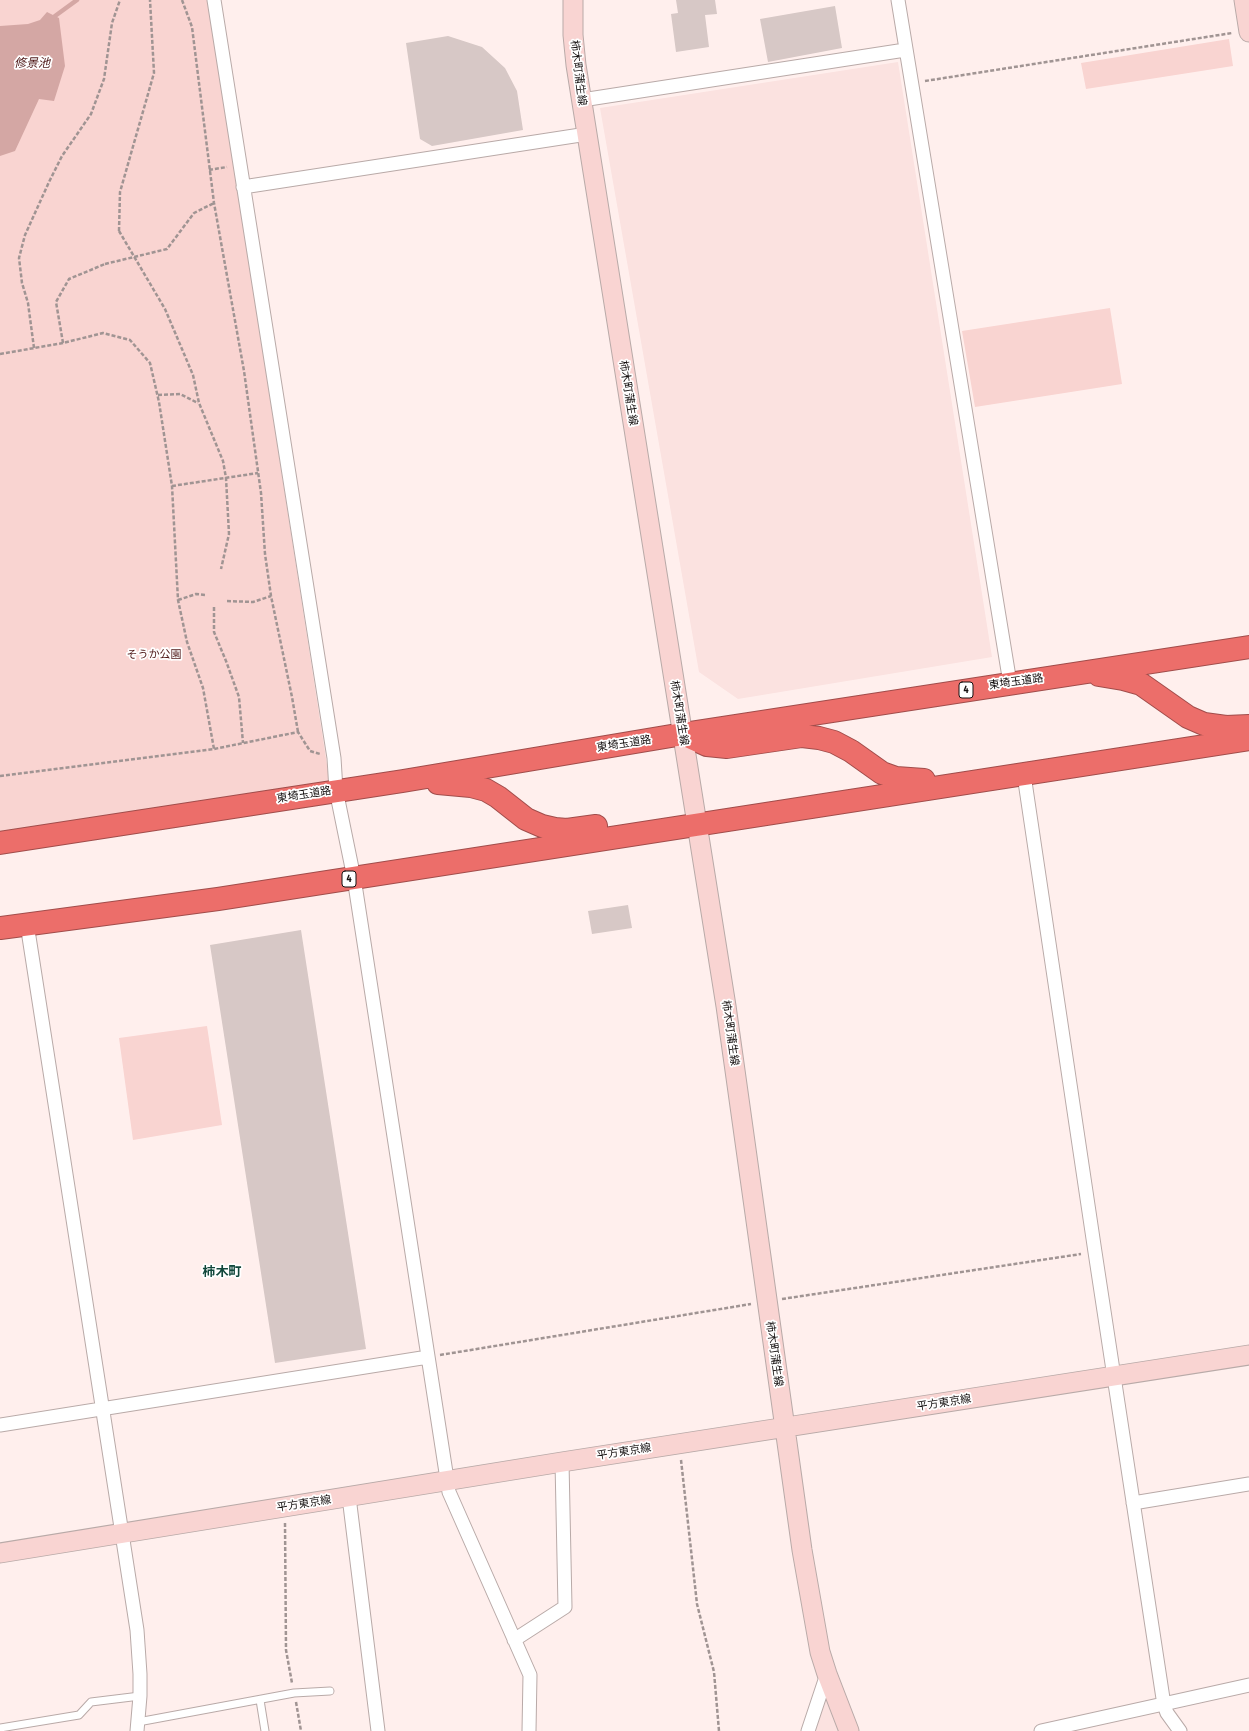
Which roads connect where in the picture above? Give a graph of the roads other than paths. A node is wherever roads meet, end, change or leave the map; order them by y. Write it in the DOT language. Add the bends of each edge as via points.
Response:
graph roads {
  1 [pos="214,0"];
  2 [pos="573,0"];
  3 [pos="898,0"];
  4 [pos="1244,0"];
  5 [pos="1249,32"];
  6 [pos="905,50"];
  7 [pos="582,100"];
  8 [pos="587,134"];
  9 [pos="243,187"];
  10 [pos="1249,647"];
  11 [pos="1072,674"];
  12 [pos="1010,683"];
  13 [pos="1249,726"];
  14 [pos="683,734"];
  15 [pos="1249,739"];
  16 [pos="1024,775"];
  17 [pos="403,781"];
  18 [pos="972,782"];
  19 [pos="336,790"];
  20 [pos="698,826"];
  21 [pos="0,843"];
  22 [pos="354,878"];
  23 [pos="27,924"];
  24 [pos="0,928"];
  25 [pos="1249,1355"];
  26 [pos="428,1357"];
  27 [pos="1114,1377"];
  28 [pos="102,1408"];
  29 [pos="0,1425"];
  30 [pos="784,1427"];
  31 [pos="562,1462"];
  32 [pos="447,1481"];
  33 [pos="1249,1484"];
  34 [pos="349,1497"];
  35 [pos="1133,1503"];
  36 [pos="120,1533"];
  37 [pos="0,1553"];
  38 [pos="514,1640"];
  39 [pos="827,1674"];
  40 [pos="1249,1685"];
  41 [pos="330,1690"];
  42 [pos="140,1696"];
  43 [pos="260,1700"];
  44 [pos="1164,1704"];
  45 [pos="1098,1725"];
  46 [pos="137,1727"];
  47 [pos="0,1728"];
  48 [pos="265,1731"];
  49 [pos="378,1731"];
  50 [pos="529,1731"];
  51 [pos="808,1731"];
  52 [pos="849,1731"];
  53 [pos="1041,1731"];
  54 [pos="1180,1731"];
  1 -- 9 [label="street"];
  2 -- 7 [label="main road, 柿木町蒲生線" via="573,35"];
  3 -- 6 [label="street"];
  4 -- 5 [label="main road"];
  6 -- 7 [label="street"];
  6 -- 12 [label="street"];
  7 -- 8 [label="main road, 柿木町蒲生線"];
  8 -- 9 [label="street"];
  8 -- 14 [label="main road, 柿木町蒲生線"];
  9 -- 19 [label="street" via="334,758"];
  10 -- 11 [label="highway, 東埼玉道路 / 4"];
  11 -- 12 [label="highway, 東埼玉道路 / 4"];
  11 -- 13 [label="highway, 4" via="1101,675 1141,684 1188,717 1204,724 1226,727"];
  12 -- 14 [label="highway, 東埼玉道路 / 4"];
  14 -- 17 [label="highway, 東埼玉道路 / 4"];
  14 -- 18 [label="highway, 4" via="707,745 727,747 802,736 820,738 846,748 882,773 896,778"];
  14 -- 20 [label="main road, 柿木町蒲生線"];
  15 -- 16 [label="highway, 4"];
  16 -- 18 [label="highway, 4"];
  16 -- 27 [label="street"];
  17 -- 19 [label="highway, 東埼玉道路 / 4"];
  17 -- 20 [label="highway, 4" via="471,786 486,790 526,819 555,829 567,830 652,818 672,818"];
  18 -- 20 [label="highway, 4"];
  19 -- 21 [label="highway, 東埼玉道路 / 4"];
  19 -- 22 [label="street"];
  20 -- 22 [label="highway, 4"];
  20 -- 30 [label="main road, 柿木町蒲生線" via="726,1006"];
  22 -- 23 [label="highway, 4"];
  22 -- 26 [label="street"];
  23 -- 24 [label="highway, 4"];
  23 -- 28 [label="street"];
  25 -- 27 [label="main road, 平方東京線"];
  26 -- 28 [label="street"];
  26 -- 32 [label="street"];
  27 -- 30 [label="main road, 平方東京線"];
  27 -- 35 [label="street"];
  28 -- 29 [label="street"];
  28 -- 36 [label="street"];
  30 -- 31 [label="main road, 平方東京線"];
  30 -- 39 [label="main road, 柿木町蒲生線" via="816,1634"];
  31 -- 32 [label="main road, 平方東京線"];
  31 -- 38 [label="street" via="565,1607"];
  32 -- 34 [label="main road, 平方東京線"];
  32 -- 38 [label="street" via="449,1492"];
  33 -- 35 [label="street"];
  34 -- 36 [label="main road, 平方東京線"];
  34 -- 49 [label="street"];
  35 -- 44 [label="street"];
  36 -- 37 [label="main road, 平方東京線"];
  36 -- 42 [label="street" via="136,1630"];
  38 -- 50 [label="street" via="530,1675"];
  39 -- 51 [label="street"];
  39 -- 52 [label="main road, 柿木町蒲生線"];
  40 -- 44 [label="street"];
  41 -- 43 [label="lane" via="294,1693"];
  42 -- 46 [label="street"];
  42 -- 47 [label="lane" via="91,1702 79,1715"];
  43 -- 46 [label="lane"];
  43 -- 48 [label="lane"];
  44 -- 45 [label="street"];
  44 -- 54 [label="street" via="1167,1713"];
  45 -- 53 [label="street"];
}
